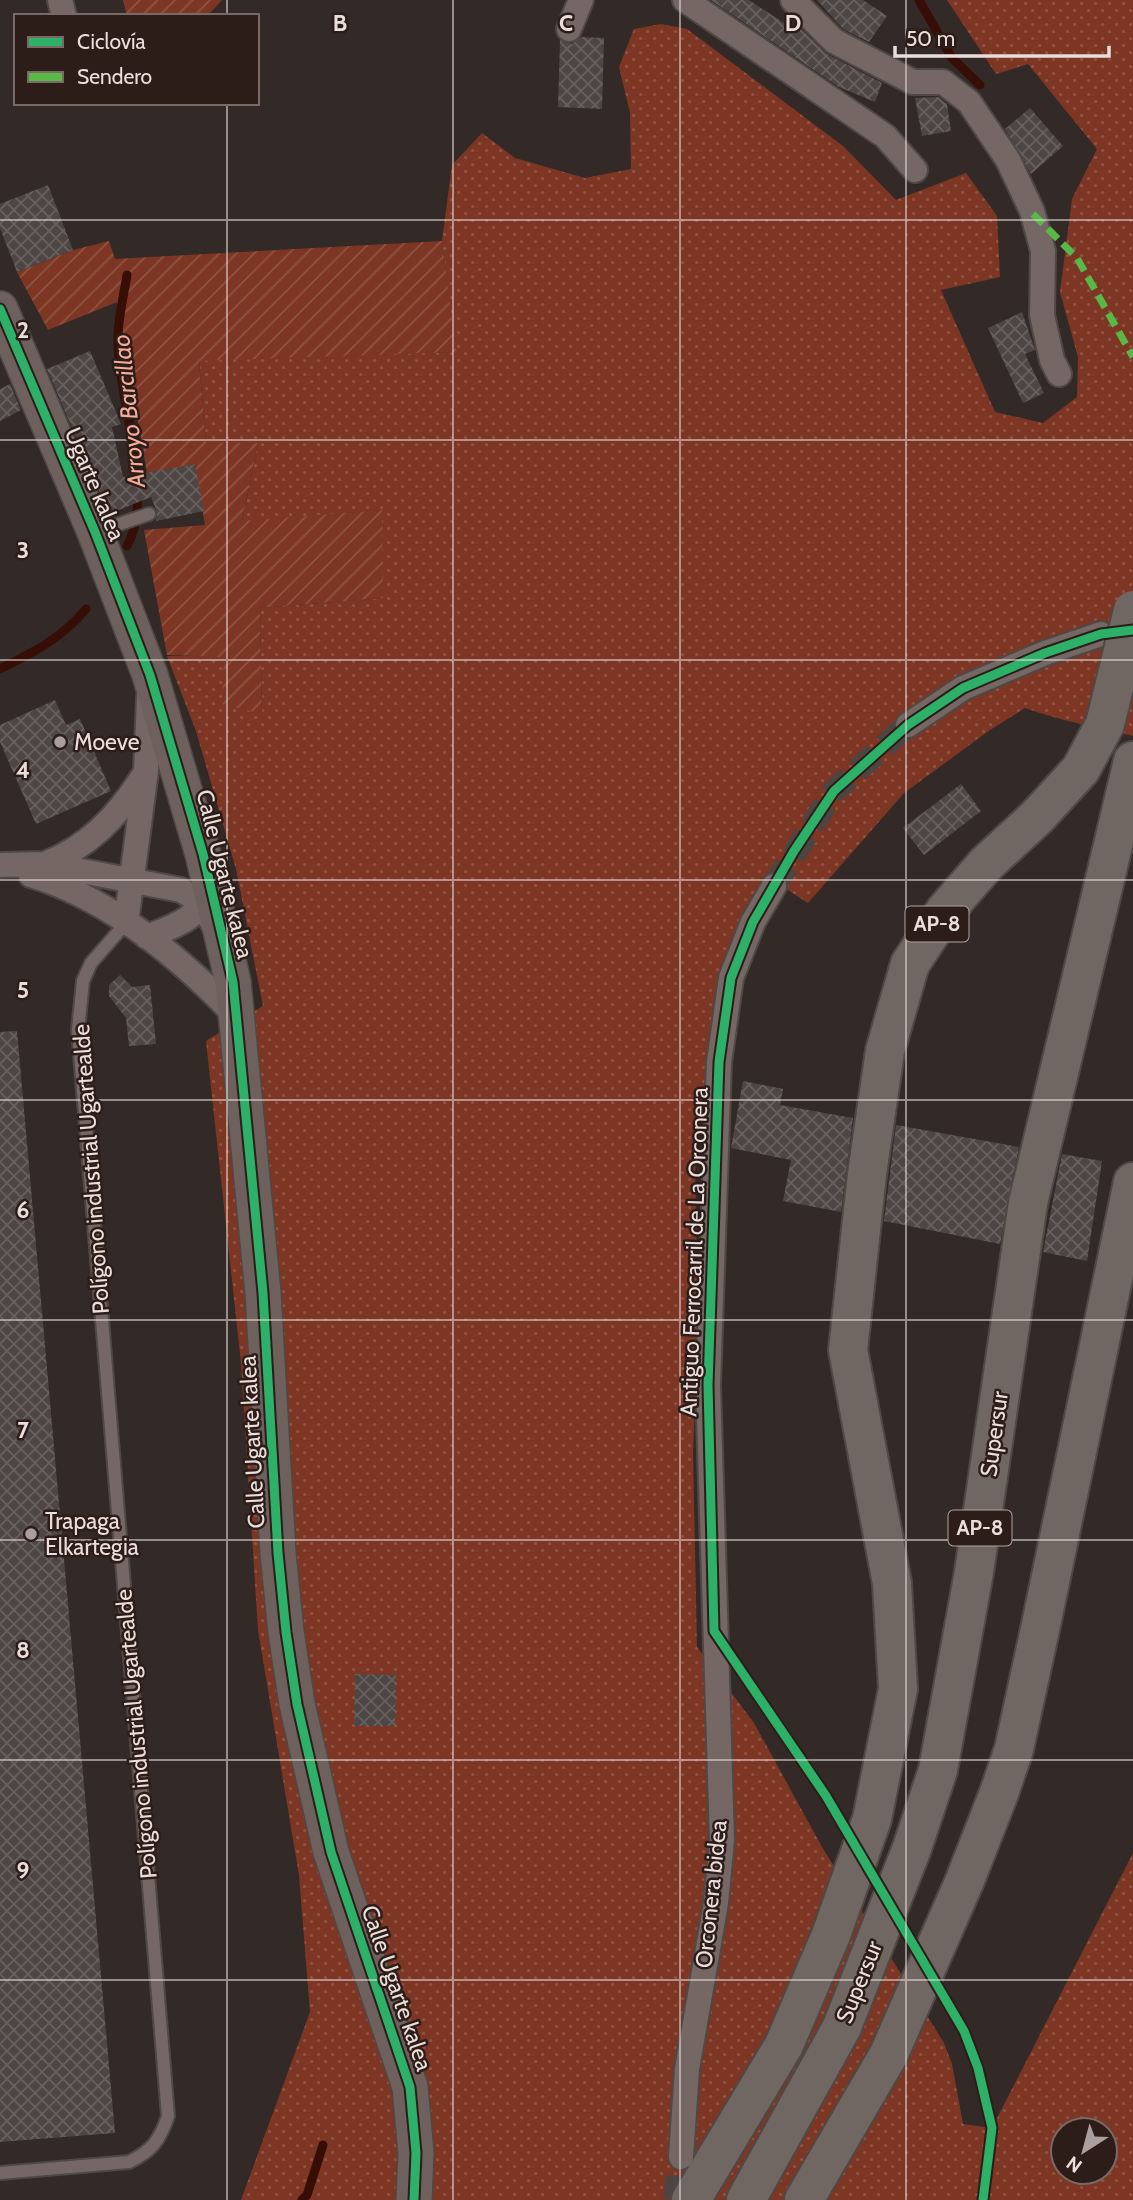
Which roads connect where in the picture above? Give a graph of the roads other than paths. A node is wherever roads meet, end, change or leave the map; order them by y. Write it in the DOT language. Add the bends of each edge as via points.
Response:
graph roads {
  1 [pos="582,0"];
  2 [pos="685,0"];
  3 [pos="793,0"];
  4 [pos="569,29"];
  5 [pos="915,170"];
  6 [pos="0,309"];
  7 [pos="1059,374"];
  8 [pos="149,514"];
  9 [pos="111,527"];
  10 [pos="1133,610"];
  11 [pos="1101,634"];
  12 [pos="150,675"];
  13 [pos="908,724"];
  14 [pos="1133,761"];
  15 [pos="146,771"];
  16 [pos="189,805"];
  17 [pos="45,864"];
  18 [pos="0,866"];
  19 [pos="129,881"];
  20 [pos="774,886"];
  21 [pos="201,902"];
  22 [pos="125,923"];
  23 [pos="148,937"];
  24 [pos="233,982"];
  25 [pos="239,1019"];
  26 [pos="1133,1182"];
  27 [pos="714,1631"];
  28 [pos="681,2157"];
  29 [pos="0,2173"];
  30 [pos="414,2200"];
  31 [pos="691,2200"];
  32 [pos="746,2200"];
  33 [pos="804,2200"];
  1 -- 4 [label="street"];
  2 -- 5 [label="street" via="885,136"];
  3 -- 7 [label="street" via="834,41 913,82 943,82 969,102 1008,160 1032,211 1043,251 1042,315"];
  6 -- 9 [label="street, Ugarte kalea"];
  8 -- 9 [label="lane"];
  9 -- 12 [label="street, Ugarte kalea"];
  10 -- 31 [label="highway, AP-8, bridge" via="1105,724 1081,769 945,911 910,964 885,1051 848,1350 892,1583 898,1689 872,1819 831,1935 784,2045"];
  11 -- 13 [label="street" via="963,688"];
  12 -- 15 [label="street"];
  12 -- 16 [label="street, Calle Ugarte kalea"];
  14 -- 32 [label="highway, Supersur / AP-8" via="1028,1203 974,1572 938,1770 842,2027"];
  15 -- 17 [label="street" via="108,824 69,854"];
  15 -- 19 [label="street"];
  16 -- 21 [label="street" via="190,830 204,878"];
  16 -- 24 [label="street, Calle Ugarte kalea"];
  17 -- 18 [label="street"];
  17 -- 19 [label="street"];
  18 -- 22 [label="street" via="60,884"];
  19 -- 21 [label="street" via="181,890"];
  19 -- 22 [label="street"];
  20 -- 27 [label="street, Antiguo Ferrocarril de La Orconera" via="753,922 731,978 719,1062 708,1385"];
  21 -- 23 [label="street" via="191,917"];
  21 -- 24 [label="street" via="214,925"];
  22 -- 23 [label="street"];
  22 -- 29 [label="lane, Polígono industrial Ugartealde" via="91,963 83,981 78,1030 168,2116 161,2137 147,2153 129,2162"];
  23 -- 25 [label="street" via="177,958"];
  24 -- 25 [label="street, Calle Ugarte kalea"];
  25 -- 30 [label="street, Calle Ugarte kalea" via="286,1632 331,1852 410,2087 416,2152"];
  26 -- 33 [label="highway" via="1014,1749 965,1880 889,2054"];
  27 -- 28 [label="street, Orconera bidea" via="722,1840 716,1903 687,2069"];
}
